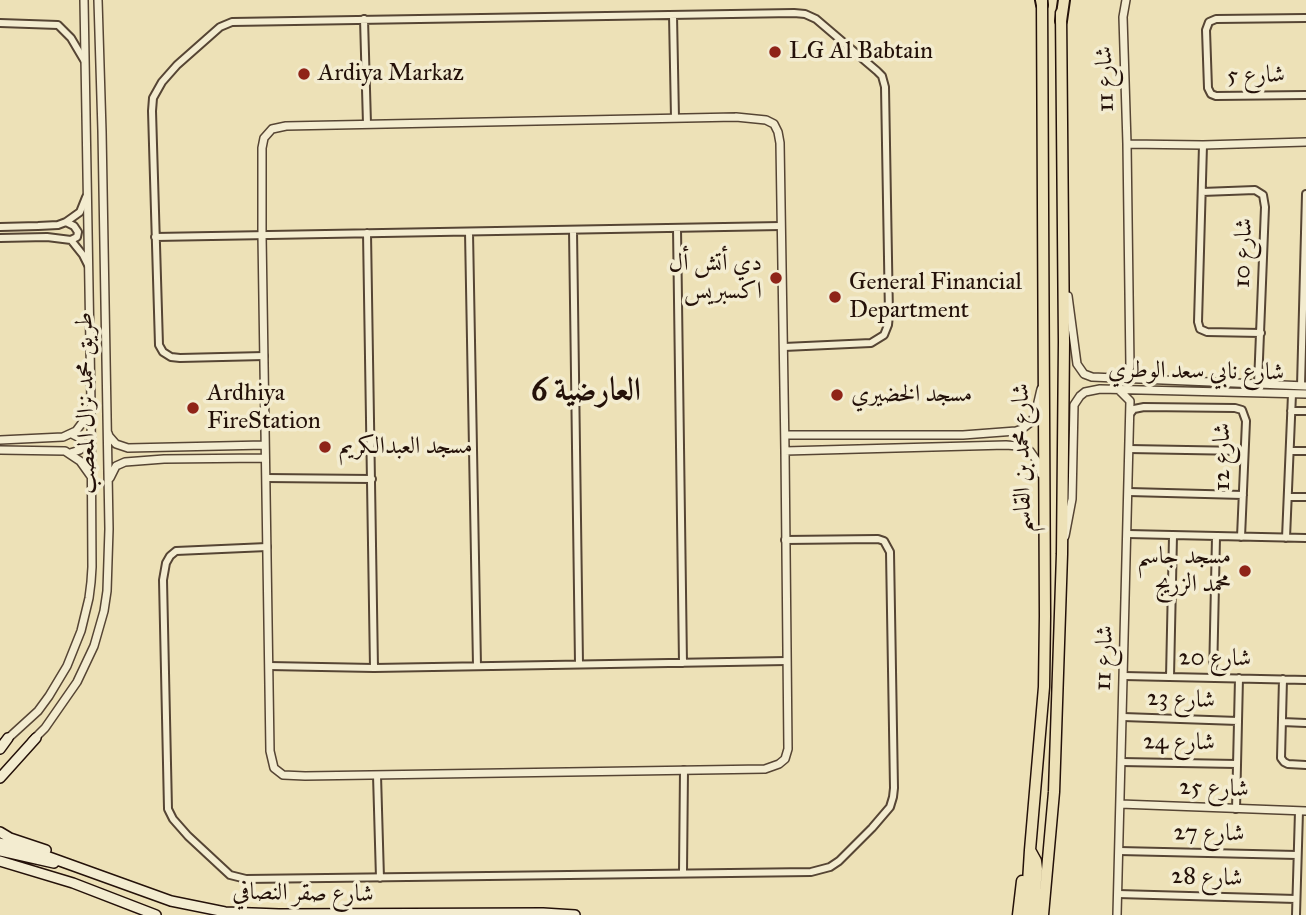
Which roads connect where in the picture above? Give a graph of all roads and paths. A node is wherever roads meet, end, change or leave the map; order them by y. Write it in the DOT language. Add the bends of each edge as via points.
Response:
graph roads {
  1 [pos="84,0"];
  2 [pos="99,0"];
  3 [pos="1062,0"];
  4 [pos="1126,0"];
  5 [pos="1041,2"];
  6 [pos="673,15"];
  7 [pos="83,16"];
  8 [pos="1306,18"];
  9 [pos="364,19"];
  10 [pos="1061,21"];
  11 [pos="0,23"];
  12 [pos="84,60"];
  13 [pos="100,77"];
  14 [pos="1306,95"];
  15 [pos="676,118"];
  16 [pos="367,124"];
  17 [pos="1306,142"];
  18 [pos="1128,144"];
  19 [pos="1203,145"];
  20 [pos="1202,191"];
  21 [pos="87,192"];
  22 [pos="1306,194"];
  23 [pos="66,222"];
  24 [pos="781,226"];
  25 [pos="0,227"];
  26 [pos="677,228"];
  27 [pos="573,230"];
  28 [pos="470,232"];
  29 [pos="367,233"];
  30 [pos="262,235"];
  31 [pos="156,237"];
  32 [pos="0,238"];
  33 [pos="71,240"];
  34 [pos="88,265"];
  35 [pos="1064,270"];
  36 [pos="1261,333"];
  37 [pos="784,347"];
  38 [pos="264,356"];
  39 [pos="1130,367"];
  40 [pos="1113,379"];
  41 [pos="1123,379"];
  42 [pos="1140,380"];
  43 [pos="1149,380"];
  44 [pos="1043,382"];
  45 [pos="1258,384"];
  46 [pos="1304,386"];
  47 [pos="1116,390"];
  48 [pos="1146,391"];
  49 [pos="1292,394"];
  50 [pos="1306,394"];
  51 [pos="1130,401"];
  52 [pos="91,403"];
  53 [pos="1291,411"];
  54 [pos="1306,411"];
  55 [pos="1130,415"];
  56 [pos="106,429"];
  57 [pos="1004,432"];
  58 [pos="72,434"];
  59 [pos="785,435"];
  60 [pos="0,440"];
  61 [pos="1006,444"];
  62 [pos="265,445"];
  63 [pos="164,448"];
  64 [pos="1129,449"];
  65 [pos="0,450"];
  66 [pos="785,451"];
  67 [pos="1244,451"];
  68 [pos="1290,451"];
  69 [pos="1306,451"];
  70 [pos="69,453"];
  71 [pos="265,458"];
  72 [pos="164,459"];
  73 [pos="91,477"];
  74 [pos="266,478"];
  75 [pos="372,479"];
  76 [pos="108,485"];
  77 [pos="1129,492"];
  78 [pos="1243,495"];
  79 [pos="1288,497"];
  80 [pos="1306,497"];
  81 [pos="1128,534"];
  82 [pos="1173,536"];
  83 [pos="1216,537"];
  84 [pos="1241,537"];
  85 [pos="1286,538"];
  86 [pos="1306,538"];
  87 [pos="785,540"];
  88 [pos="267,547"];
  89 [pos="1062,554"];
  90 [pos="1045,616"];
  91 [pos="787,661"];
  92 [pos="683,663"];
  93 [pos="579,664"];
  94 [pos="269,666"];
  95 [pos="477,666"];
  96 [pos="374,668"];
  97 [pos="1124,676"];
  98 [pos="1170,677"];
  99 [pos="1213,678"];
  100 [pos="1239,678"];
  101 [pos="1283,680"];
  102 [pos="1306,680"];
  103 [pos="1044,687"];
  104 [pos="1123,717"];
  105 [pos="1238,721"];
  106 [pos="1282,722"];
  107 [pos="1306,723"];
  108 [pos="36,738"];
  109 [pos="2,744"];
  110 [pos="1121,762"];
  111 [pos="1237,764"];
  112 [pos="1306,765"];
  113 [pos="684,770"];
  114 [pos="0,771"];
  115 [pos="377,775"];
  116 [pos="0,778"];
  117 [pos="1054,792"];
  118 [pos="1120,804"];
  119 [pos="1236,809"];
  120 [pos="1302,811"];
  121 [pos="0,832"];
  122 [pos="0,843"];
  123 [pos="1030,850"];
  124 [pos="0,851"];
  125 [pos="1119,851"];
  126 [pos="1297,855"];
  127 [pos="1049,860"];
  128 [pos="0,863"];
  129 [pos="70,864"];
  130 [pos="683,872"];
  131 [pos="101,875"];
  132 [pos="380,877"];
  133 [pos="1118,894"];
  134 [pos="1296,899"];
  135 [pos="156,915"];
  136 [pos="575,915"];
  137 [pos="1018,915"];
  138 [pos="1026,915"];
  139 [pos="1033,915"];
  140 [pos="1043,915"];
  141 [pos="1049,915"];
  142 [pos="1117,915"];
  143 [pos="1296,915"];
  1 -- 7 [label="street, طريق محمد نزال المعصب"];
  2 -- 13 [label="street, طريق محمد نزال المعصب"];
  3 -- 10 [label="highway"];
  4 -- 18 [label="street, شارع 11"];
  5 -- 44 [label="main road, شارع محمد بن القاسم"];
  6 -- 9 [label="street"];
  6 -- 15 [label="street"];
  6 -- 37 [label="street" via="810,16 884,81 888,325 872,344"];
  7 -- 12 [label="street, طريق محمد نزال المعصب"];
  7 -- 13 [label="street" via="91,12 95,17"];
  8 -- 14 [label="street, شارع 5" via="1213,20 1206,30 1211,94"];
  9 -- 16 [label="street"];
  9 -- 31 [label="street" via="232,22 219,27 177,65 153,98"];
  10 -- 35 [label="main road, شارع محمد بن القاسم"];
  11 -- 12 [label="street" via="58,25"];
  12 -- 21 [label="street, طريق محمد نزال المعصب"];
  13 -- 56 [label="street, طريق محمد نزال المعصب"];
  15 -- 16 [label="street"];
  15 -- 24 [label="street" via="743,117 774,124 780,143"];
  16 -- 30 [label="street" via="286,126 268,133 262,148"];
  17 -- 19 [label="street"];
  18 -- 19 [label="street"];
  18 -- 39 [label="street, شارع 11"];
  19 -- 20 [label="street, شارع 10"];
  20 -- 36 [label="street, شارع 10" via="1200,329"];
  20 -- 36 [label="street, شارع 10" via="1255,190 1263,195"];
  21 -- 23 [label="street" via="80,212"];
  21 -- 34 [label="street, طريق محمد نزال المعصب"];
  22 -- 46 [label="street"];
  23 -- 25 [label="street"];
  23 -- 33 [label="street" via="78,232"];
  24 -- 26 [label="street"];
  24 -- 37 [label="street"];
  26 -- 27 [label="street"];
  26 -- 92 [label="street"];
  27 -- 28 [label="street"];
  27 -- 93 [label="street"];
  28 -- 29 [label="street"];
  28 -- 95 [label="street"];
  29 -- 30 [label="street"];
  29 -- 75 [label="street"];
  30 -- 31 [label="street"];
  30 -- 38 [label="street"];
  31 -- 38 [label="street" via="159,345 163,352 180,358"];
  32 -- 33 [label="street"];
  33 -- 34 [label="street"];
  34 -- 52 [label="street, طريق محمد نزال المعصب"];
  35 -- 40 [label="street, شارع نابي سعد الوطري" via="1079,369 1092,377"];
  35 -- 89 [label="main road, شارع محمد بن القاسم"];
  36 -- 45 [label="street, شارع 10"];
  37 -- 59 [label="street"];
  38 -- 62 [label="street"];
  39 -- 41 [label="street"];
  39 -- 42 [label="street"];
  40 -- 41 [label="street, شارع نابي سعد الوطري"];
  40 -- 47 [label="street" via="1110,384"];
  41 -- 42 [label="street, شارع نابي سعد الوطري"];
  42 -- 43 [label="street, شارع نابي سعد الوطري"];
  43 -- 45 [label="street, شارع نابي سعد الوطري"];
  43 -- 48 [label="street" via="1152,386"];
  44 -- 57 [label="street" via="1031,422"];
  44 -- 90 [label="main road, شارع محمد بن القاسم"];
  45 -- 46 [label="street, شارع نابي سعد الوطري"];
  47 -- 48 [label="street, شارع نابي سعد الوطري"];
  47 -- 51 [label="street"];
  47 -- 89 [label="street, شارع نابي سعد الوطري" via="1093,389 1074,405 1072,499"];
  48 -- 49 [label="street, شارع نابي سعد الوطري"];
  48 -- 51 [label="street"];
  49 -- 50 [label="street, شارع نابي سعد الوطري"];
  49 -- 53 [label="street"];
  51 -- 55 [label="street, شارع 11"];
  52 -- 58 [label="street"];
  52 -- 73 [label="street, طريق محمد نزال المعصب"];
  53 -- 54 [label="street"];
  53 -- 68 [label="street"];
  55 -- 64 [label="street, شارع 11"];
  55 -- 67 [label="street, شارع 12" via="1144,407 1236,408 1242,410 1246,421"];
  56 -- 63 [label="street" via="122,447"];
  56 -- 76 [label="street, طريق محمد نزال المعصب"];
  57 -- 59 [label="street"];
  57 -- 61 [label="street" via="1012,439"];
  58 -- 60 [label="street"];
  58 -- 70 [label="street" via="82,445"];
  59 -- 66 [label="street"];
  61 -- 66 [label="street"];
  61 -- 90 [label="street" via="1030,451 1041,471"];
  62 -- 63 [label="street"];
  62 -- 71 [label="street"];
  63 -- 72 [label="street"];
  64 -- 67 [label="street"];
  64 -- 77 [label="street, شارع 11"];
  65 -- 70 [label="street"];
  66 -- 87 [label="street"];
  67 -- 78 [label="street, شارع 12"];
  68 -- 69 [label="street"];
  68 -- 79 [label="street"];
  70 -- 73 [label="street"];
  71 -- 72 [label="street"];
  71 -- 74 [label="street"];
  72 -- 76 [label="street" via="120,464"];
  73 -- 109 [label="street, طريق محمد نزال المعصب" via="92,567 81,631 49,696"];
  74 -- 75 [label="street"];
  74 -- 88 [label="street"];
  75 -- 96 [label="street"];
  76 -- 108 [label="street, طريق محمد نزال المعصب" via="109,570 100,628 77,682"];
  77 -- 78 [label="street"];
  77 -- 81 [label="street, شارع 11"];
  78 -- 84 [label="street, شارع 12"];
  79 -- 80 [label="street"];
  79 -- 85 [label="street"];
  81 -- 82 [label="street"];
  81 -- 97 [label="street, شارع 11"];
  82 -- 83 [label="street"];
  82 -- 98 [label="street"];
  83 -- 84 [label="street"];
  83 -- 99 [label="street"];
  84 -- 85 [label="street"];
  85 -- 86 [label="street"];
  87 -- 91 [label="street"];
  87 -- 130 [label="street" via="877,539 884,541 890,552 894,775 890,807 830,867 811,872"];
  88 -- 94 [label="street"];
  88 -- 132 [label="street" via="185,549 176,551 166,563 167,809 188,835 236,877"];
  89 -- 117 [label="main road, شارع محمد بن القاسم"];
  90 -- 103 [label="main road, شارع محمد بن القاسم"];
  91 -- 92 [label="street"];
  91 -- 113 [label="street" via="785,759 765,769"];
  92 -- 93 [label="street"];
  93 -- 95 [label="street"];
  94 -- 96 [label="street"];
  94 -- 115 [label="street" via="274,768 283,775"];
  95 -- 96 [label="street"];
  97 -- 98 [label="street, شارع 20"];
  97 -- 104 [label="street, شارع 11"];
  98 -- 99 [label="street, شارع 20"];
  99 -- 100 [label="street, شارع 20"];
  100 -- 101 [label="street, شارع 20"];
  100 -- 105 [label="street"];
  101 -- 102 [label="street, شارع 20"];
  101 -- 106 [label="street"];
  103 -- 117 [label="main road" via="1051,683 1055,687 1050,770"];
  103 -- 123 [label="main road, شارع محمد بن القاسم"];
  104 -- 105 [label="street, شارع 23"];
  104 -- 110 [label="street, شارع 11"];
  105 -- 111 [label="street"];
  106 -- 107 [label="street"];
  106 -- 112 [label="street" via="1284,762"];
  108 -- 114 [label="street, طريق محمد نزال المعصب"];
  108 -- 116 [label="main road"];
  110 -- 111 [label="street, شارع 24"];
  110 -- 118 [label="street, شارع 11"];
  111 -- 119 [label="street"];
  113 -- 115 [label="street"];
  113 -- 130 [label="street"];
  115 -- 132 [label="street"];
  117 -- 127 [label="main road, شارع محمد بن القاسم"];
  118 -- 119 [label="street, شارع 25"];
  118 -- 125 [label="street, شارع 11"];
  119 -- 120 [label="street, شارع 25"];
  120 -- 126 [label="street"];
  121 -- 131 [label="main road"];
  122 -- 129 [label="main road, شارع صقر النصافي"];
  123 -- 137 [label="main road"];
  123 -- 138 [label="main road, شارع محمد بن القاسم"];
  123 -- 139 [label="main road" via="1037,869"];
  124 -- 129 [label="main road"];
  125 -- 126 [label="street, شارع 27"];
  125 -- 133 [label="street, شارع 11"];
  126 -- 134 [label="street"];
  127 -- 140 [label="main road, شارع محمد بن القاسم"];
  127 -- 141 [label="main road"];
  128 -- 135 [label="main road" via="73,883"];
  129 -- 131 [label="main road, شارع صقر النصافي"];
  130 -- 132 [label="street"];
  131 -- 136 [label="main road, شارع صقر النصافي" via="171,901 225,912"];
  133 -- 134 [label="street, شارع 28"];
  133 -- 142 [label="street, شارع 11"];
  134 -- 143 [label="street"];
}
